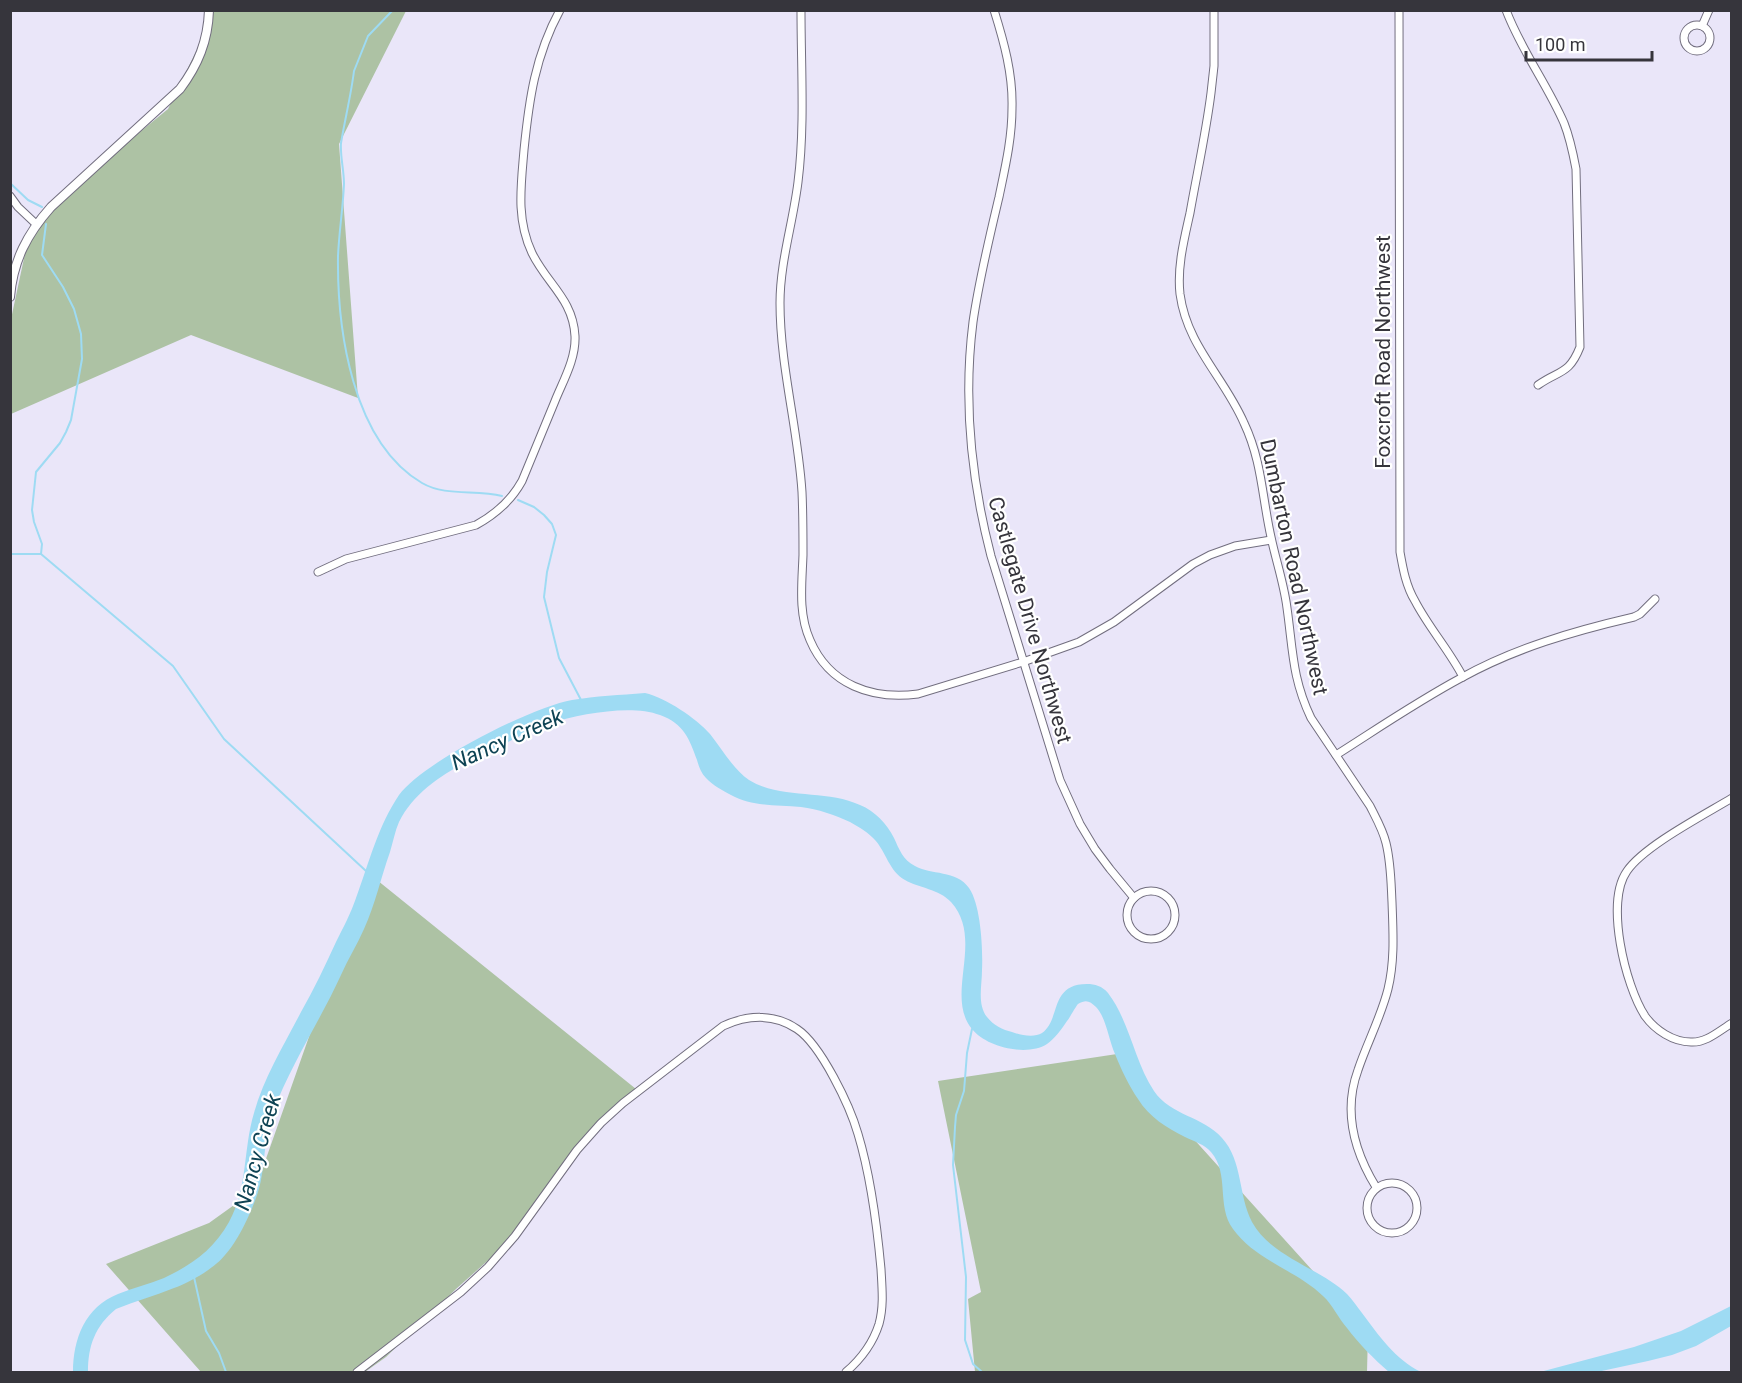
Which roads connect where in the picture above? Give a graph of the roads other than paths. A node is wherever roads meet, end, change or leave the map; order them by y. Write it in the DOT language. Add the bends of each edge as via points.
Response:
graph roads {
  1 [pos="209,10"];
  2 [pos="560,10"];
  3 [pos="801,10"];
  4 [pos="994,10"];
  5 [pos="1214,10"];
  6 [pos="1399,10"];
  7 [pos="1506,10"];
  8 [pos="1709,10"];
  9 [pos="1702,26"];
  10 [pos="10,196"];
  11 [pos="36,224"];
  12 [pos="10,297"];
  13 [pos="1538,385"];
  14 [pos="1271,540"];
  15 [pos="318,572"];
  16 [pos="1654,599"];
  17 [pos="1023,662"];
  18 [pos="1462,677"];
  19 [pos="1336,755"];
  20 [pos="1731,798"];
  21 [pos="1134,898"];
  22 [pos="1731,1023"];
  23 [pos="1376,1187"];
  24 [pos="357,1372"];
  25 [pos="846,1372"];
  1 -- 11 [label="street" via="204,48 180,90"];
  2 -- 15 [label="street" via="532,82 520,209 533,255 569,308 575,339 571,363 522,481 507,503 476,525 346,559"];
  3 -- 17 [label="street" via="801,145 782,266 780,305 802,491 801,604 805,628 816,653 834,673 856,687 882,695 918,694"];
  4 -- 17 [label="street, Castlegate Drive Northwest" via="1010,75 1011,131 973,321 970,435 984,526"];
  5 -- 14 [label="street, Dumbarton Road Northwest" via="1212,93 1181,258 1180,295 1194,340 1235,404 1251,440 1261,474"];
  6 -- 18 [label="street, Foxcroft Road Northwest" via="1400,552 1413,599"];
  7 -- 13 [label="street" via="1564,124 1576,169 1580,347 1567,369"];
  8 -- 9 [label="street"];
  10 -- 11 [label="street"];
  11 -- 12 [label="street" via="20,253"];
  14 -- 17 [label="street" via="1210,555 1095,634"];
  14 -- 19 [label="street, Dumbarton Road Northwest" via="1285,593 1298,686 1311,718"];
  16 -- 18 [label="street" via="1634,617 1539,644"];
  17 -- 21 [label="street, Castlegate Drive Northwest" via="1068,800 1095,849"];
  18 -- 19 [label="street"];
  19 -- 23 [label="street, Dumbarton Road Northwest" via="1377,819 1390,866 1394,940 1391,972 1384,1004 1357,1072 1351,1104 1356,1146"];
  20 -- 22 [label="street" via="1636,860 1622,879 1617,909 1626,970 1641,1009 1651,1023 1666,1035 1691,1042 1705,1039"];
  21 -- 21 [label="street" via="1127,912 1136,934 1152,939 1167,933 1175,912 1168,899 1148,891"];
  23 -- 23 [label="street" via="1366,1209 1372,1225 1387,1233 1410,1226 1417,1211 1414,1194 1392,1182"];
  24 -- 25 [label="street" via="488,1267 577,1150 623,1103 723,1026 759,1017 788,1023 814,1045 838,1087 864,1155 879,1244 882,1311 870,1345"];
}
